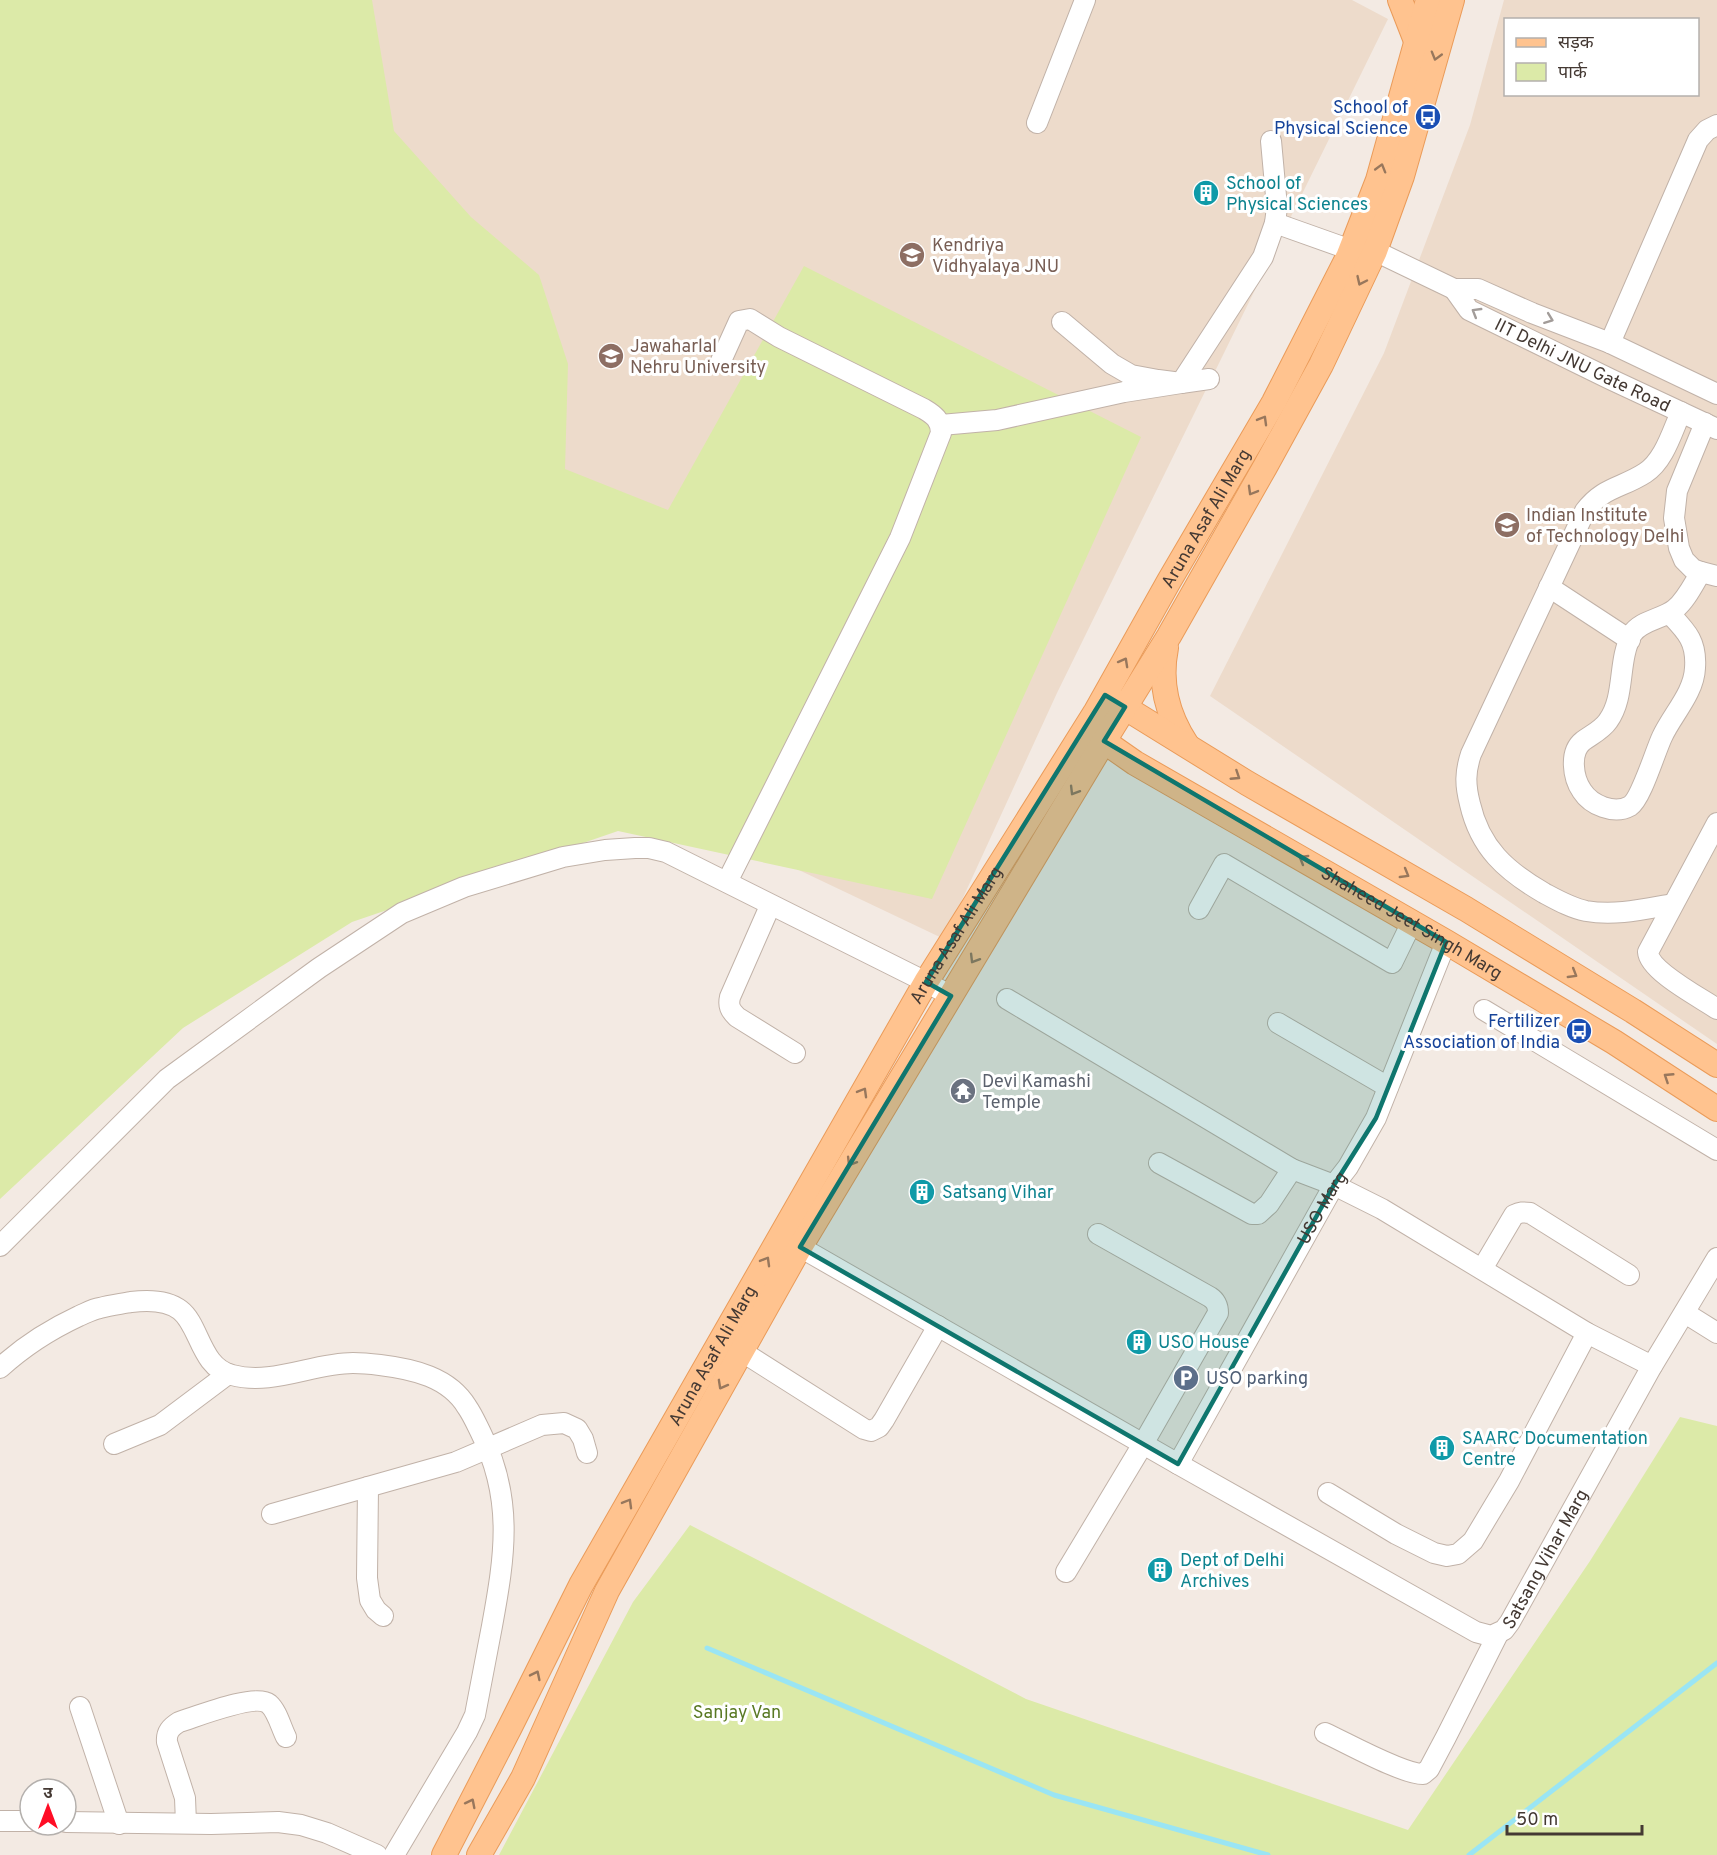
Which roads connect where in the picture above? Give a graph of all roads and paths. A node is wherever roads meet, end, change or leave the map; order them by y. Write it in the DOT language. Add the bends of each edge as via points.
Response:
graph roads {
  1 [pos="1085,0"];
  2 [pos="1400,0"];
  3 [pos="1428,0"];
  4 [pos="1452,0"];
  5 [pos="1416,41"];
  6 [pos="1037,123"];
  7 [pos="1717,125"];
  8 [pos="1271,141"];
  9 [pos="1275,223"];
  10 [pos="1351,250"];
  11 [pos="1375,251"];
  12 [pos="1454,290"];
  13 [pos="1062,322"];
  14 [pos="1610,343"];
  15 [pos="720,363"];
  16 [pos="1209,379"];
  17 [pos="1181,382"];
  18 [pos="1717,394"];
  19 [pos="1681,412"];
  20 [pos="941,425"];
  21 [pos="1711,426"];
  22 [pos="1709,574"];
  23 [pos="1549,587"];
  24 [pos="1669,613"];
  25 [pos="1169,636"];
  26 [pos="1630,640"];
  27 [pos="1115,701"];
  28 [pos="1094,735"];
  29 [pos="1187,745"];
  30 [pos="1717,823"];
  31 [pos="727,882"];
  32 [pos="1673,904"];
  33 [pos="770,906"];
  34 [pos="1200,909"];
  35 [pos="1412,922"];
  36 [pos="1446,942"];
  37 [pos="926,982"];
  38 [pos="951,996"];
  39 [pos="1007,999"];
  40 [pos="1717,1009"];
  41 [pos="1484,1010"];
  42 [pos="1278,1023"];
  43 [pos="795,1053"];
  44 [pos="1717,1065"];
  45 [pos="1388,1087"];
  46 [pos="1717,1109"];
  47 [pos="1717,1150"];
  48 [pos="1159,1163"];
  49 [pos="1292,1169"];
  50 [pos="1334,1185"];
  51 [pos="1098,1234"];
  52 [pos="0,1246"];
  53 [pos="800,1247"];
  54 [pos="1717,1258"];
  55 [pos="1482,1269"];
  56 [pos="1629,1275"];
  57 [pos="1685,1313"];
  58 [pos="939,1326"];
  59 [pos="1587,1333"];
  60 [pos="1717,1333"];
  61 [pos="741,1351"];
  62 [pos="1652,1366"];
  63 [pos="0,1368"];
  64 [pos="228,1374"];
  65 [pos="114,1444"];
  66 [pos="1143,1444"];
  67 [pos="488,1449"];
  68 [pos="587,1453"];
  69 [pos="1178,1464"];
  70 [pos="368,1487"];
  71 [pos="1328,1493"];
  72 [pos="272,1514"];
  73 [pos="1066,1572"];
  74 [pos="383,1616"];
  75 [pos="1495,1635"];
  76 [pos="80,1707"];
  77 [pos="1325,1733"];
  78 [pos="286,1737"];
  79 [pos="0,1821"];
  80 [pos="18,1821"];
  81 [pos="78,1822"];
  82 [pos="186,1823"];
  83 [pos="119,1824"];
  84 [pos="377,1855"];
  85 [pos="394,1855"];
  86 [pos="444,1855"];
  87 [pos="479,1855"];
  1 -- 6 [label="street"];
  2 -- 5 [label="main road"];
  3 -- 5 [label="main road, Aruna Asaf Ali Marg"];
  4 -- 11 [label="main road, Aruna Asaf Ali Marg, one-way" via="1402,176"];
  10 -- 5 [label="main road, Aruna Asaf Ali Marg, one-way" via="1378,180"];
  7 -- 14 [label="street" via="1698,140"];
  8 -- 9 [label="street"];
  9 -- 10 [label="street"];
  9 -- 17 [label="street" via="1263,257"];
  27 -- 10 [label="main road, Aruna Asaf Ali Marg, one-way"];
  11 -- 12 [label="street, IIT Delhi JNU Gate Road"];
  11 -- 25 [label="main road, Aruna Asaf Ali Marg, one-way" via="1304,395"];
  12 -- 14 [label="street, IIT Delhi JNU Gate Road, one-way" via="1478,289"];
  19 -- 12 [label="street, IIT Delhi JNU Gate Road, one-way" via="1469,310"];
  13 -- 17 [label="street" via="1122,371"];
  14 -- 18 [label="street, IIT Delhi JNU Gate Road"];
  15 -- 20 [label="street" via="739,321 750,319 924,409 936,416"];
  16 -- 17 [label="street"];
  17 -- 20 [label="street" via="996,420"];
  19 -- 21 [label="street, IIT Delhi JNU Gate Road"];
  19 -- 23 [label="street" via="1655,464 1603,493 1585,511"];
  20 -- 31 [label="street" via="900,538"];
  21 -- 22 [label="street" via="1677,491 1674,507 1675,530 1684,560"];
  22 -- 24 [label="street"];
  23 -- 26 [label="street"];
  23 -- 32 [label="street" via="1471,754 1466,786 1474,821 1482,838 1506,867 1561,902 1604,913"];
  24 -- 26 [label="street" via="1637,628"];
  24 -- 26 [label="street" via="1694,644 1693,681 1662,737 1639,796 1630,806 1619,810 1594,803 1582,793 1576,781 1574,753 1607,724 1614,711"];
  25 -- 27 [label="main road, Aruna Asaf Ali Marg"];
  25 -- 29 [label="main road" via="1163,664 1164,692 1172,720"];
  27 -- 28 [label="main road, Aruna Asaf Ali Marg"];
  27 -- 29 [label="main road, Shaheed Jeet Singh Marg"];
  35 -- 28 [label="main road, Shaheed Jeet Singh Marg, one-way" via="1135,763"];
  28 -- 37 [label="main road, Aruna Asaf Ali Marg"];
  28 -- 38 [label="main road, Aruna Asaf Ali Marg, one-way"];
  29 -- 44 [label="main road, Shaheed Jeet Singh Marg, one-way" via="1476,915"];
  30 -- 32 [label="street"];
  31 -- 33 [label="street"];
  31 -- 52 [label="street" via="666,852 605,850 562,858 464,887 402,913 318,968 167,1079"];
  32 -- 40 [label="street" via="1648,957 1659,971"];
  33 -- 37 [label="street"];
  33 -- 43 [label="street" via="729,1005 737,1017"];
  34 -- 35 [label="street" via="1224,864 1392,963"];
  35 -- 36 [label="main road, Shaheed Jeet Singh Marg"];
  36 -- 45 [label="street, USO Marg"];
  46 -- 36 [label="main road, Shaheed Jeet Singh Marg, one-way" via="1614,1042"];
  37 -- 38 [label="street"];
  86 -- 37 [label="main road, Aruna Asaf Ali Marg, one-way" via="580,1585"];
  38 -- 53 [label="main road, Aruna Asaf Ali Marg, one-way"];
  39 -- 49 [label="street"];
  41 -- 47 [label="street"];
  42 -- 45 [label="street"];
  45 -- 50 [label="street, USO Marg" via="1366,1138"];
  48 -- 49 [label="street" via="1252,1214 1269,1204"];
  49 -- 50 [label="street"];
  50 -- 55 [label="street"];
  50 -- 69 [label="street, USO Marg"];
  51 -- 66 [label="street" via="1215,1300 1218,1307"];
  53 -- 58 [label="street"];
  53 -- 61 [label="main road, Aruna Asaf Ali Marg"];
  54 -- 57 [label="street, Satsang Vihar Marg"];
  55 -- 56 [label="street" via="1514,1215 1524,1212"];
  55 -- 59 [label="street"];
  57 -- 60 [label="street"];
  57 -- 62 [label="street, Satsang Vihar Marg"];
  58 -- 61 [label="street" via="884,1420 871,1431"];
  58 -- 66 [label="street"];
  59 -- 62 [label="street"];
  59 -- 71 [label="street" via="1509,1481 1473,1541 1458,1554 1434,1553"];
  61 -- 87 [label="main road, Aruna Asaf Ali Marg, one-way" via="607,1591 523,1778"];
  62 -- 75 [label="street, Satsang Vihar Marg" via="1510,1622"];
  63 -- 64 [label="street" via="54,1327 98,1308 141,1301 161,1302 179,1309 189,1320 202,1348"];
  64 -- 65 [label="street" via="160,1425"];
  64 -- 67 [label="street" via="243,1378 270,1376 352,1363 422,1373 456,1393 467,1406"];
  66 -- 69 [label="street"];
  66 -- 73 [label="street"];
  67 -- 68 [label="street" via="542,1425 564,1423 577,1429"];
  67 -- 70 [label="street"];
  67 -- 85 [label="street" via="501,1492 504,1552 475,1715"];
  69 -- 75 [label="street" via="1476,1632"];
  70 -- 72 [label="street"];
  70 -- 74 [label="street" via="367,1578 370,1600"];
  75 -- 77 [label="street, Satsang Vihar Marg" via="1446,1737 1423,1774 1399,1768"];
  76 -- 83 [label="street"];
  78 -- 82 [label="street" via="274,1711 262,1701 244,1702 173,1726 167,1742 185,1798"];
  79 -- 80 [label="street"];
  81 -- 83 [label="street"];
  82 -- 83 [label="street"];
  82 -- 84 [label="street" via="301,1825"];
}
